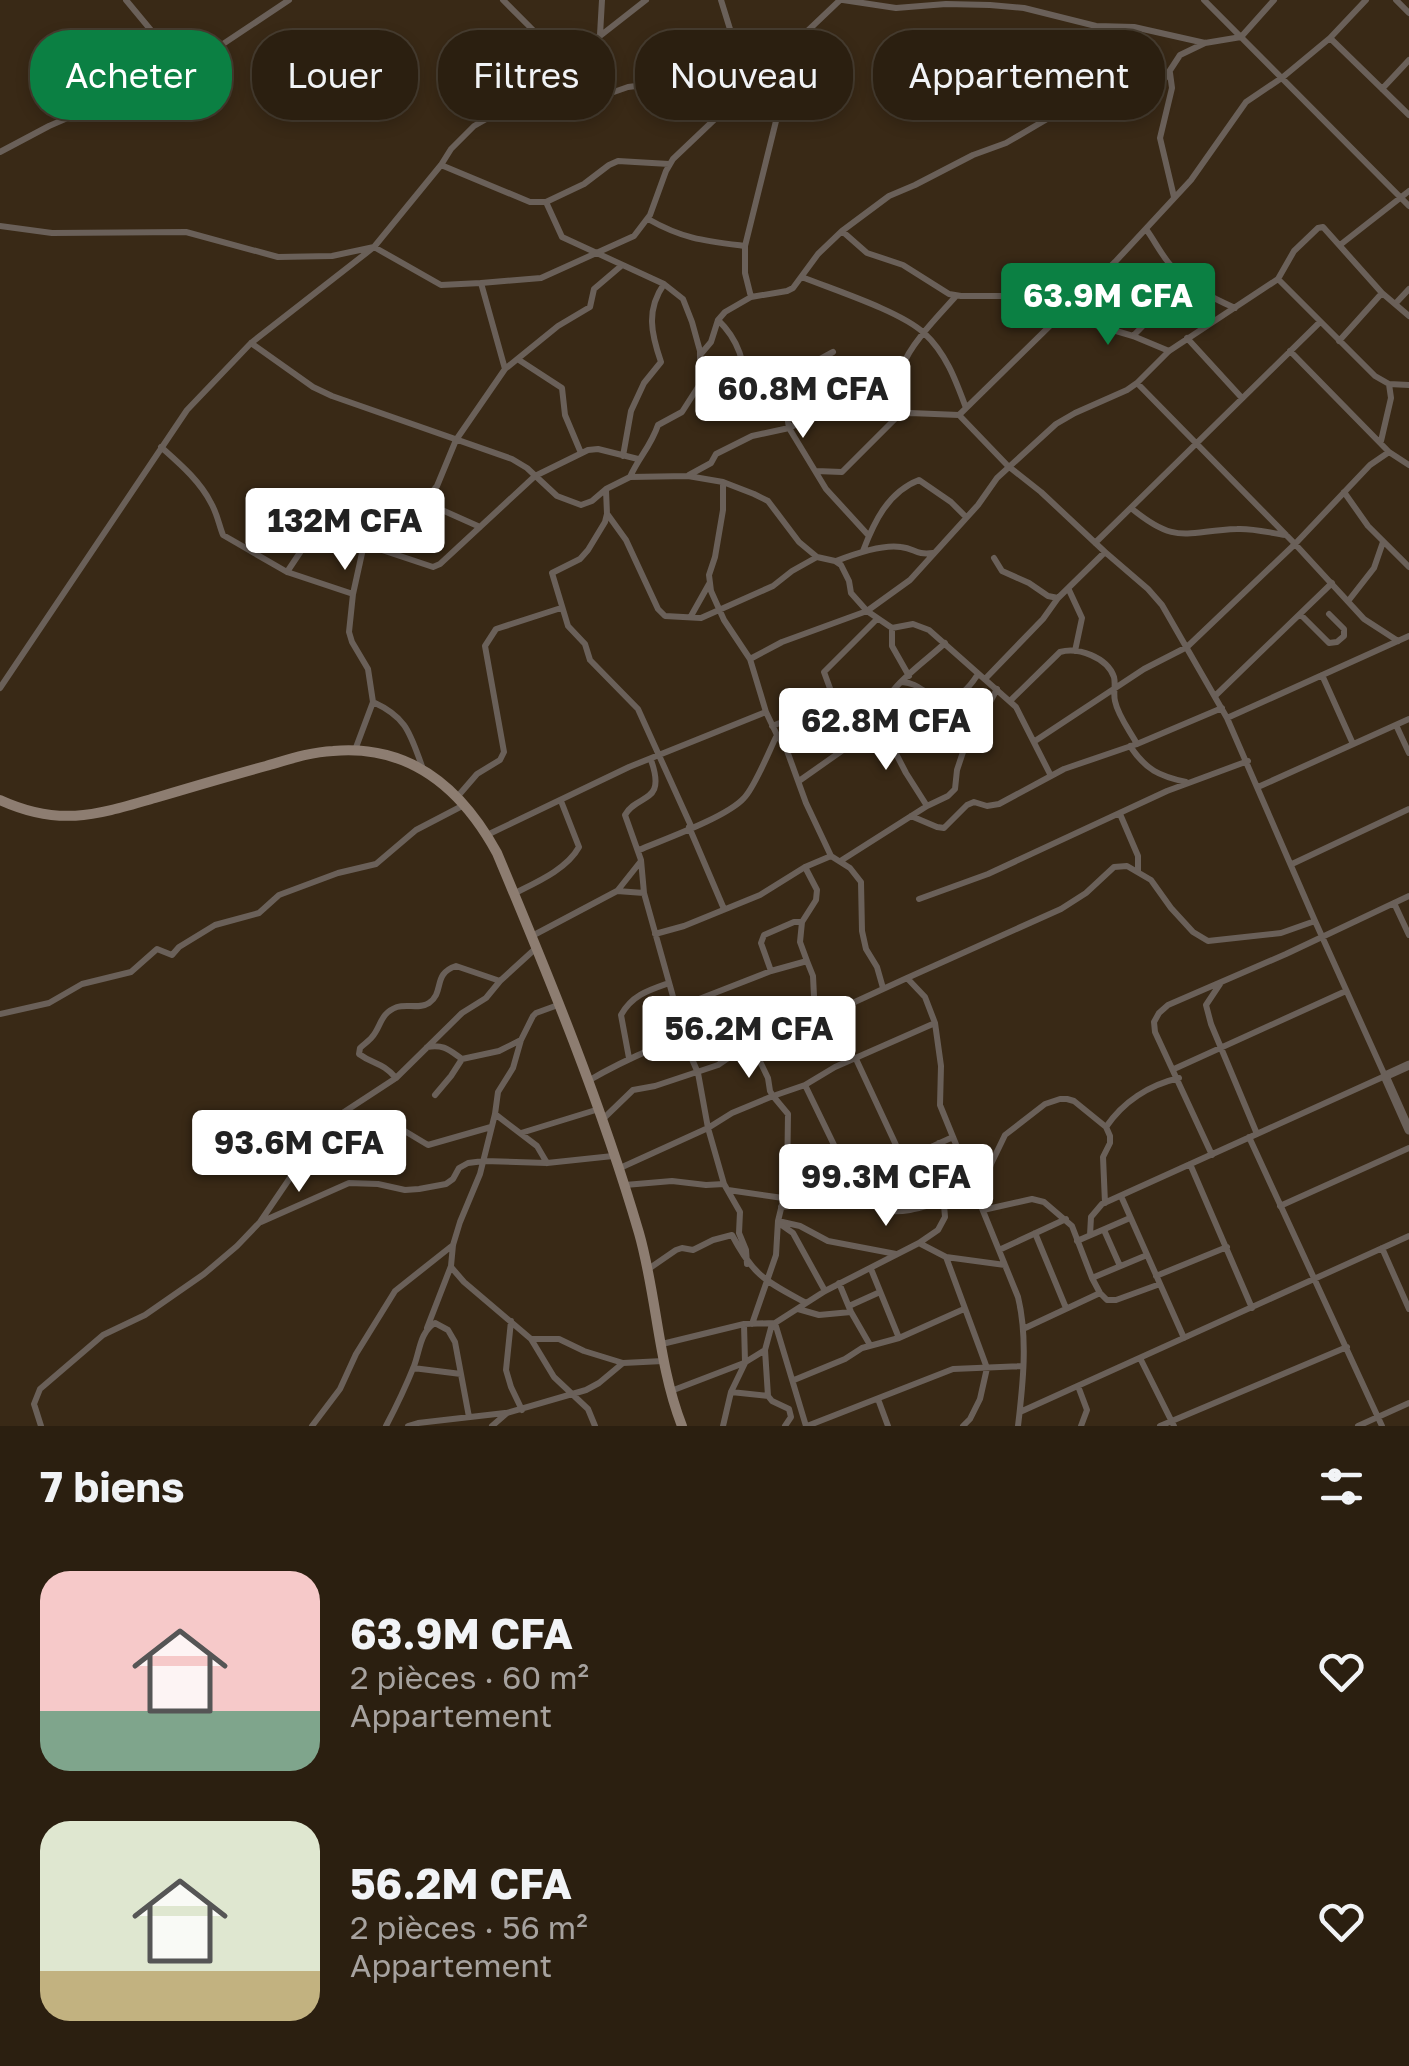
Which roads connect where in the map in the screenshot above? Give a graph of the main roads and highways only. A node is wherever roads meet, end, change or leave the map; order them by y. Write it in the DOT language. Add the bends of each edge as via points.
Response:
graph roads {
  1 [pos="0,800"];
  2 [pos="682,1426"];
  1 -- 2 [label="main road" via="37,814 103,814 330,750 396,758 462,800 514,894 616,1156"];
}
